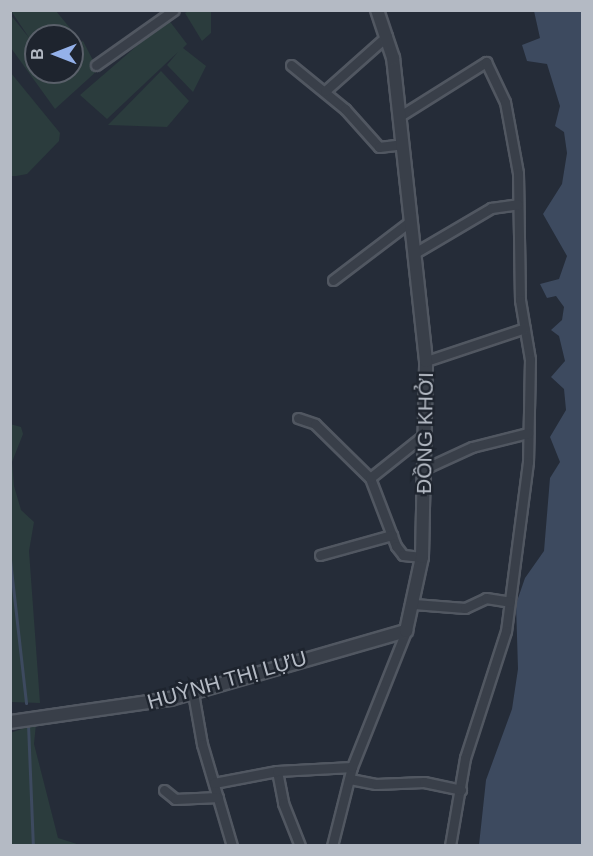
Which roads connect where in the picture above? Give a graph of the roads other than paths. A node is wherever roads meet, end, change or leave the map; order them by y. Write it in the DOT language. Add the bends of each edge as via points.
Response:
graph roads {
  1 [pos="174,10"];
  2 [pos="377,10"];
  3 [pos="387,36"];
  4 [pos="96,65"];
  5 [pos="291,66"];
  6 [pos="325,91"];
  7 [pos="400,116"];
  8 [pos="402,144"];
  9 [pos="518,204"];
  10 [pos="408,223"];
  11 [pos="412,254"];
  12 [pos="333,280"];
  13 [pos="525,328"];
  14 [pos="426,361"];
  15 [pos="298,418"];
  16 [pos="528,433"];
  17 [pos="424,435"];
  18 [pos="424,469"];
  19 [pos="370,478"];
  20 [pos="392,535"];
  21 [pos="320,555"];
  22 [pos="422,557"];
  23 [pos="510,602"];
  24 [pos="414,604"];
  25 [pos="406,631"];
  26 [pos="193,693"];
  27 [pos="10,722"];
  28 [pos="352,766"];
  29 [pos="277,771"];
  30 [pos="350,779"];
  31 [pos="214,783"];
  32 [pos="164,790"];
  33 [pos="461,790"];
  34 [pos="218,797"];
  35 [pos="232,846"];
  36 [pos="300,846"];
  37 [pos="332,846"];
  38 [pos="450,846"];
  1 -- 4 [label="street"];
  2 -- 3 [label="street, ĐỒNG KHỞI"];
  3 -- 6 [label="street"];
  3 -- 7 [label="street, ĐỒNG KHỞI"];
  5 -- 6 [label="street"];
  6 -- 8 [label="street" via="379,147 384,150"];
  7 -- 8 [label="street, ĐỒNG KHỞI"];
  7 -- 9 [label="street" via="487,63 509,121 518,173"];
  8 -- 10 [label="street, ĐỒNG KHỞI"];
  9 -- 11 [label="street" via="491,208"];
  9 -- 13 [label="street"];
  10 -- 11 [label="street, ĐỒNG KHỞI"];
  10 -- 12 [label="street"];
  11 -- 14 [label="street, ĐỒNG KHỞI"];
  13 -- 14 [label="street"];
  13 -- 16 [label="street" via="530,359"];
  14 -- 17 [label="street, ĐỒNG KHỞI"];
  15 -- 19 [label="street" via="315,424"];
  16 -- 18 [label="street" via="472,447"];
  16 -- 23 [label="street"];
  17 -- 18 [label="street, ĐỒNG KHỞI"];
  17 -- 19 [label="street"];
  18 -- 22 [label="street, ĐỒNG KHỞI"];
  19 -- 20 [label="street"];
  20 -- 21 [label="street"];
  20 -- 22 [label="street" via="403,555"];
  22 -- 24 [label="street, ĐỒNG KHỞI"];
  23 -- 24 [label="street" via="486,598 465,608"];
  23 -- 33 [label="street" via="503,641 465,758"];
  24 -- 25 [label="street, ĐỒNG KHỞI"];
  25 -- 26 [label="street, HUỲNH THỊ LỰU" via="284,663"];
  25 -- 28 [label="street, ĐỒNG KHỞI"];
  26 -- 27 [label="street, HUỲNH THỊ LỰU"];
  26 -- 31 [label="street"];
  28 -- 29 [label="street"];
  28 -- 30 [label="street, ĐỒNG KHỞI"];
  29 -- 31 [label="street"];
  29 -- 36 [label="street" via="283,803"];
  30 -- 33 [label="street" via="376,784 424,782"];
  30 -- 37 [label="street, ĐỒNG KHỞI"];
  31 -- 34 [label="street"];
  32 -- 34 [label="street" via="175,799"];
  33 -- 38 [label="street"];
  34 -- 35 [label="street"];
}
